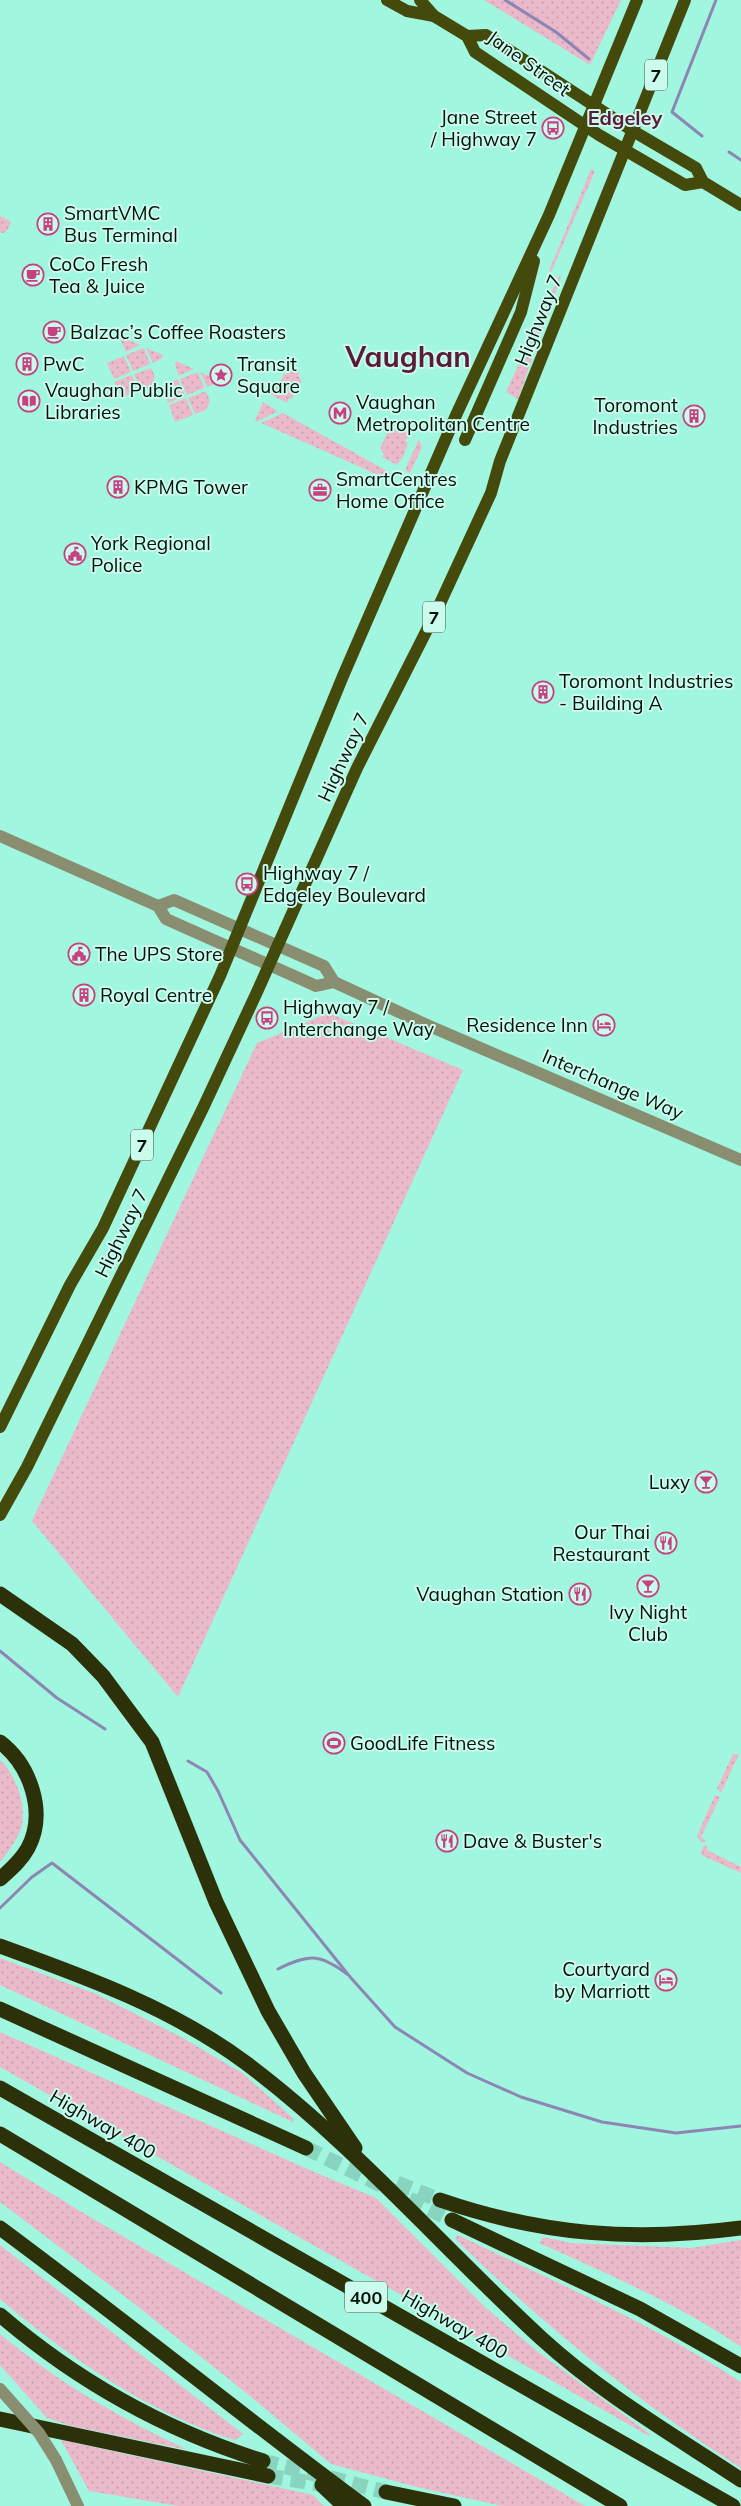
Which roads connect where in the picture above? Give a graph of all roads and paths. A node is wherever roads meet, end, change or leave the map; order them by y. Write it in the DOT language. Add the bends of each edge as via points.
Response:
graph roads {
  1 [pos="387,0"];
  2 [pos="420,0"];
  3 [pos="637,0"];
  4 [pos="685,0"];
  5 [pos="434,16"];
  6 [pos="467,36"];
  7 [pos="593,106"];
  8 [pos="585,126"];
  9 [pos="633,131"];
  10 [pos="624,150"];
  11 [pos="702,182"];
  12 [pos="741,205"];
  13 [pos="540,234"];
  14 [pos="465,440"];
  15 [pos="0,836"];
  16 [pos="158,906"];
  17 [pos="239,928"];
  18 [pos="278,944"];
  19 [pos="231,947"];
  20 [pos="270,964"];
  21 [pos="334,982"];
  22 [pos="741,1160"];
  23 [pos="0,1427"];
  24 [pos="0,1515"];
  25 [pos="0,1594"];
  26 [pos="0,1742"];
  27 [pos="0,1879"];
  28 [pos="0,1946"];
  29 [pos="0,2009"];
  30 [pos="0,2088"];
  31 [pos="0,2134"];
  32 [pos="306,2148"];
  33 [pos="371,2170"];
  34 [pos="440,2200"];
  35 [pos="452,2220"];
  36 [pos="0,2228"];
  37 [pos="741,2228"];
  38 [pos="0,2315"];
  39 [pos="741,2366"];
  40 [pos="0,2389"];
  41 [pos="0,2418"];
  42 [pos="276,2441"];
  43 [pos="263,2461"];
  44 [pos="268,2476"];
  45 [pos="741,2480"];
  46 [pos="386,2492"];
  47 [pos="78,2506"];
  48 [pos="344,2506"];
  49 [pos="364,2506"];
  50 [pos="454,2506"];
  51 [pos="620,2506"];
  52 [pos="733,2506"];
  1 -- 5 [label="main road, Jane Street" via="407,11"];
  2 -- 5 [label="main road, Jane Street"];
  3 -- 7 [label="main road, Highway 7 / 7"];
  4 -- 9 [label="main road, Highway 7 / 7"];
  5 -- 6 [label="main road, Jane Street"];
  6 -- 7 [label="main road, Jane Street" via="486,35"];
  6 -- 8 [label="main road, Jane Street" via="475,52"];
  7 -- 8 [label="main road, Highway 7 / 7"];
  7 -- 9 [label="main road, Jane Street"];
  8 -- 10 [label="main road, Jane Street"];
  8 -- 13 [label="main road, Highway 7 / 7"];
  9 -- 10 [label="main road, Highway 7 / 7"];
  9 -- 11 [label="main road, Jane Street" via="696,168"];
  10 -- 11 [label="main road, Jane Street" via="685,185"];
  10 -- 18 [label="main road, Highway 7 / 7" via="500,461 491,493 437,610 357,768"];
  11 -- 12 [label="main road, Jane Street"];
  13 -- 14 [label="main road" via="521,312"];
  13 -- 17 [label="main road, Highway 7 / 7" via="439,453"];
  15 -- 16 [label="street"];
  16 -- 17 [label="street, Interchange Way" via="174,900"];
  16 -- 19 [label="street, Interchange Way" via="166,919"];
  17 -- 18 [label="street, Interchange Way"];
  17 -- 19 [label="main road, Highway 7 / 7"];
  18 -- 20 [label="main road, Highway 7 / 7"];
  18 -- 21 [label="street, Interchange Way" via="324,966"];
  19 -- 20 [label="street, Interchange Way"];
  19 -- 23 [label="main road, Highway 7 / 7" via="184,1057 103,1228 70,1285"];
  20 -- 21 [label="street, Interchange Way" via="316,986"];
  20 -- 24 [label="main road, Highway 7 / 7" via="117,1286"];
  21 -- 22 [label="street, Interchange Way" via="426,1026"];
  25 -- 33 [label="highway" via="72,1644 103,1676 152,1742 216,1902 268,2011 312,2086"];
  26 -- 27 [label="highway" via="13,1752 29,1778 35,1800 35,1827 28,1848"];
  28 -- 33 [label="highway" via="104,1984 172,2016 245,2063"];
  29 -- 32 [label="highway"];
  30 -- 52 [label="highway, Highway 400 / 400"];
  31 -- 51 [label="highway, 400"];
  33 -- 45 [label="highway" via="447,2249 543,2340 612,2395"];
  34 -- 37 [label="highway" via="535,2226 615,2236 703,2233"];
  35 -- 39 [label="highway" via="640,2309"];
  36 -- 42 [label="highway" via="124,2320"];
  38 -- 43 [label="highway" via="51,2357 122,2402 201,2440"];
  40 -- 47 [label="street, bridge" via="39,2433"];
  41 -- 44 [label="highway"];
  42 -- 48 [label="highway"];
  42 -- 49 [label="highway"];
  46 -- 50 [label="highway"];
}
